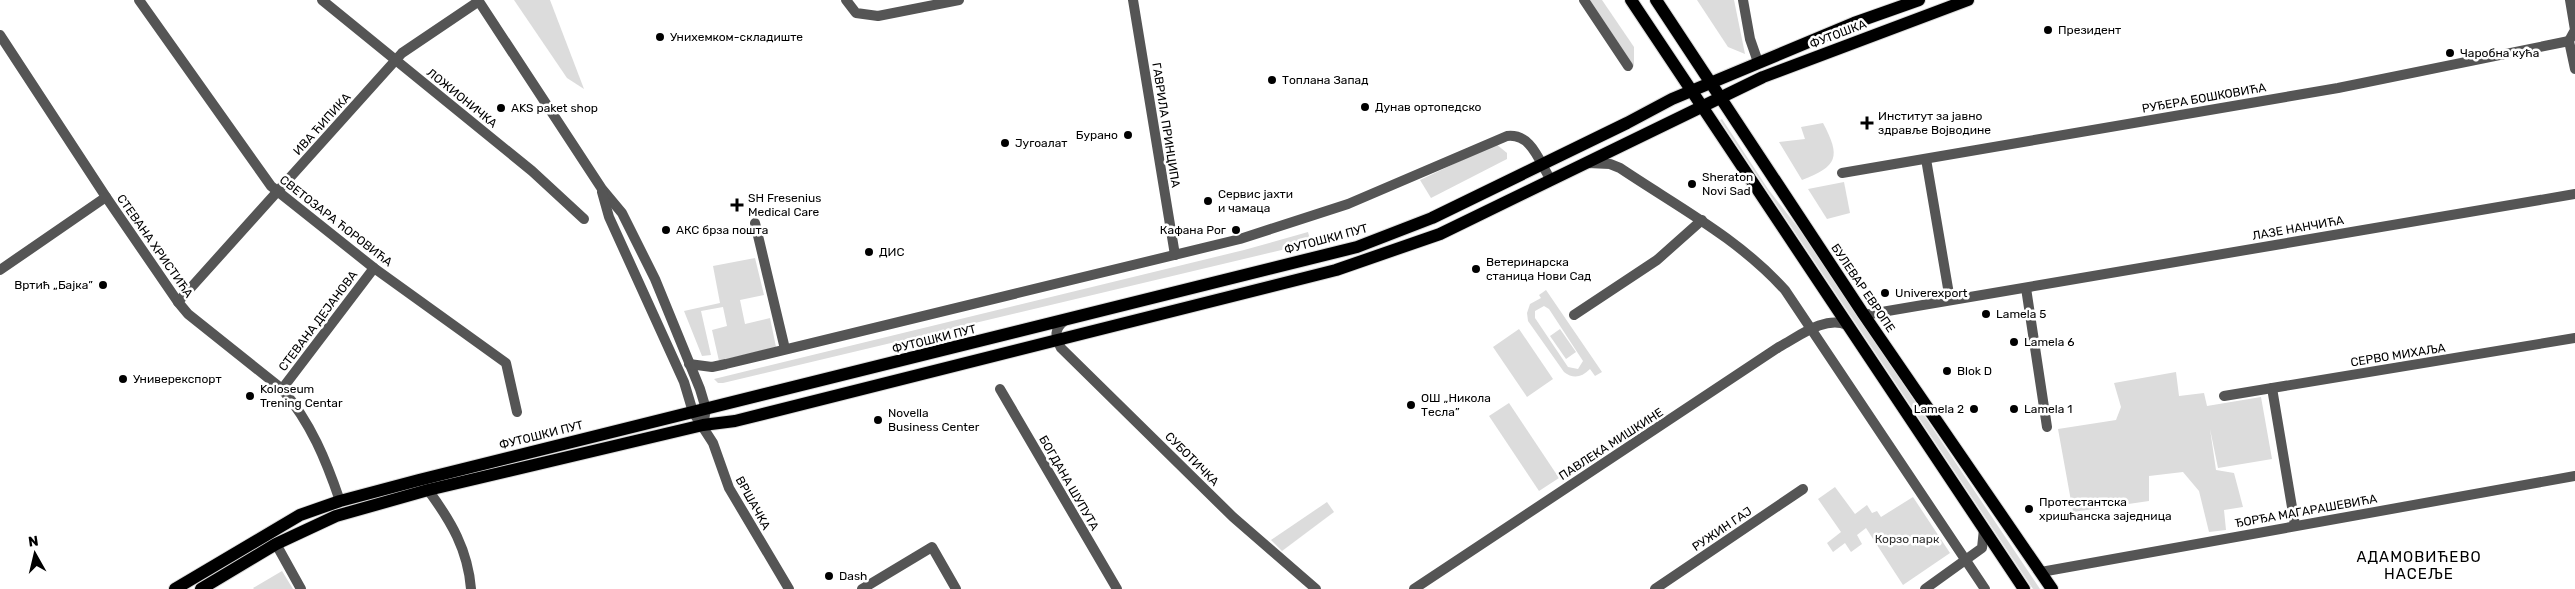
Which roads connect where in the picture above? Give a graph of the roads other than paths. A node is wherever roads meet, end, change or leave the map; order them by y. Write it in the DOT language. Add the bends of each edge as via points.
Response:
graph roads {
  1 [pos="322,0"];
  2 [pos="846,0"];
  3 [pos="959,0"];
  4 [pos="1133,0"];
  5 [pos="1584,0"];
  6 [pos="1630,0"];
  7 [pos="1656,0"];
  8 [pos="1743,0"];
  9 [pos="1919,0"];
  10 [pos="1968,0"];
  11 [pos="2570,0"];
  12 [pos="141,1"];
  13 [pos="478,1"];
  14 [pos="0,34"];
  15 [pos="2569,41"];
  16 [pos="396,60"];
  17 [pos="1758,62"];
  18 [pos="1628,66"];
  19 [pos="2575,69"];
  20 [pos="1710,82"];
  21 [pos="1692,90"];
  22 [pos="1720,98"];
  23 [pos="1703,106"];
  24 [pos="1621,146"];
  25 [pos="1926,159"];
  26 [pos="1587,163"];
  27 [pos="1541,165"];
  28 [pos="1620,168"];
  29 [pos="1842,173"];
  30 [pos="1551,180"];
  31 [pos="602,189"];
  32 [pos="278,192"];
  33 [pos="2575,194"];
  34 [pos="106,197"];
  35 [pos="584,219"];
  36 [pos="1702,220"];
  37 [pos="754,223"];
  38 [pos="1175,255"];
  39 [pos="374,268"];
  40 [pos="0,270"];
  41 [pos="2026,288"];
  42 [pos="1828,298"];
  43 [pos="1950,300"];
  44 [pos="178,302"];
  45 [pos="1574,315"];
  46 [pos="1864,315"];
  47 [pos="1064,321"];
  48 [pos="1824,324"];
  49 [pos="1847,325"];
  50 [pos="1812,330"];
  51 [pos="2575,338"];
  52 [pos="1057,340"];
  53 [pos="786,349"];
  54 [pos="689,364"];
  55 [pos="2272,388"];
  56 [pos="282,389"];
  57 [pos="1000,389"];
  58 [pos="2224,396"];
  59 [pos="706,408"];
  60 [pos="517,412"];
  61 [pos="693,412"];
  62 [pos="703,425"];
  63 [pos="2047,427"];
  64 [pos="2575,476"];
  65 [pos="1803,489"];
  66 [pos="428,490"];
  67 [pos="340,501"];
  68 [pos="2295,525"];
  69 [pos="1984,529"];
  70 [pos="276,544"];
  71 [pos="1999,552"];
  72 [pos="1976,553"];
  73 [pos="1967,560"];
  74 [pos="2041,572"];
  75 [pos="175,589"];
  76 [pos="202,589"];
  77 [pos="301,589"];
  78 [pos="471,589"];
  79 [pos="789,589"];
  80 [pos="862,589"];
  81 [pos="956,589"];
  82 [pos="1117,589"];
  83 [pos="1316,589"];
  84 [pos="1414,589"];
  85 [pos="1655,589"];
  86 [pos="1925,589"];
  87 [pos="1985,589"];
  88 [pos="2024,589"];
  89 [pos="2052,589"];
  1 -- 16 [label="street, ЛОЖИОНИЧКА"];
  2 -- 3 [label="street" via="856,13 872,16"];
  4 -- 38 [label="street, ГАВРИЛА ПРИНЦИПА"];
  5 -- 18 [label="street"];
  6 -- 21 [label="main road"];
  7 -- 20 [label="main road, БУЛЕВАР ЕВРОПЕ"];
  8 -- 17 [label="street" via="1750,40"];
  9 -- 17 [label="main road, ФУТОШКА"];
  10 -- 22 [label="main road, ФУТОШКА" via="1763,77"];
  11 -- 15 [label="street" via="2575,30"];
  12 -- 32 [label="street, СВЕТОЗАРА ЋОРОВИЋА"];
  13 -- 16 [label="street, ИВА ЋИПИКА"];
  13 -- 31 [label="street"];
  14 -- 34 [label="street, СТЕВАНА ХРИСТИЋА"];
  15 -- 19 [label="street"];
  15 -- 25 [label="street, РУЂЕРА БОШКОВИЋА" via="2338,88"];
  16 -- 32 [label="street, ИВА ЋИПИКА"];
  16 -- 35 [label="street, ЛОЖИОНИЧКА" via="532,171"];
  17 -- 20 [label="main road, ФУТОШКА"];
  20 -- 21 [label="main road, ФУТОШКА"];
  20 -- 22 [label="main road, БУЛЕВАР ЕВРОПЕ"];
  21 -- 23 [label="main road"];
  21 -- 27 [label="main road, ФУТОШКИ ПУТ"];
  22 -- 23 [label="main road"];
  22 -- 46 [label="main road, БУЛЕВАР ЕВРОПЕ"];
  23 -- 24 [label="main road"];
  23 -- 42 [label="main road"];
  24 -- 26 [label="main road"];
  24 -- 28 [label="street" via="1614,158"];
  25 -- 29 [label="street, РУЂЕРА БОШКОВИЋА"];
  25 -- 43 [label="street"];
  26 -- 28 [label="street"];
  26 -- 30 [label="main road"];
  27 -- 30 [label="street"];
  27 -- 38 [label="street" via="1528,141 1518,135 1507,136 1348,204 1240,239"];
  27 -- 47 [label="main road, ФУТОШКИ ПУТ" via="1432,218 1357,247"];
  28 -- 36 [label="street"];
  30 -- 52 [label="main road" via="1440,234 1336,270"];
  31 -- 54 [label="street" via="622,212 655,279"];
  31 -- 61 [label="street" via="608,217 684,382"];
  32 -- 39 [label="street, СВЕТОЗАРА ЋОРОВИЋА"];
  32 -- 44 [label="street, ИВА ЋИПИКА"];
  33 -- 41 [label="street, ЛАЗЕ НАНЧИЋА"];
  34 -- 40 [label="street"];
  34 -- 44 [label="street, СТЕВАНА ХРИСТИЋА"];
  36 -- 45 [label="street" via="1657,260"];
  36 -- 50 [label="street" via="1766,268 1786,290"];
  37 -- 53 [label="street"];
  38 -- 53 [label="street"];
  39 -- 56 [label="street, СТЕВАНА ДЕЈАНОВА"];
  39 -- 60 [label="street, СВЕТОЗАРА ЋОРОВИЋА" via="506,363"];
  41 -- 43 [label="street, ЛАЗЕ НАНЧИЋА"];
  41 -- 63 [label="street"];
  42 -- 48 [label="street" via="1831,311"];
  42 -- 49 [label="main road"];
  43 -- 46 [label="street, ЛАЗЕ НАНЧИЋА"];
  44 -- 56 [label="street, СТЕВАНА ХРИСТИЋА" via="188,314"];
  46 -- 74 [label="main road, БУЛЕВАР ЕВРОПЕ"];
  47 -- 52 [label="street" via="1058,326"];
  47 -- 59 [label="main road, ФУТОШКИ ПУТ"];
  48 -- 49 [label="street, ПАВЛЕКА МИШКИНЕ" via="1836,322"];
  48 -- 50 [label="street, ПАВЛЕКА МИШКИНЕ"];
  49 -- 69 [label="main road"];
  50 -- 73 [label="street"];
  50 -- 84 [label="street, ПАВЛЕКА МИШКИНЕ" via="1779,347"];
  51 -- 55 [label="street, СЕРВО МИХАЉА"];
  52 -- 62 [label="main road" via="735,421"];
  52 -- 83 [label="street, СУБОТИЧКА" via="1061,348 1233,517"];
  53 -- 54 [label="street" via="712,367"];
  54 -- 59 [label="street"];
  55 -- 58 [label="street, СЕРВО МИХАЉА"];
  55 -- 68 [label="street"];
  56 -- 67 [label="street, СТЕВАНА ХРИСТИЋА" via="318,441"];
  57 -- 82 [label="street, БОГДАНА ШУПУТА"];
  59 -- 61 [label="main road, ФУТОШКИ ПУТ"];
  59 -- 62 [label="street"];
  61 -- 62 [label="street, ВРШАЧКА"];
  61 -- 67 [label="main road, ФУТОШКИ ПУТ"];
  62 -- 66 [label="main road"];
  62 -- 79 [label="street, ВРШАЧКА" via="737,503"];
  64 -- 68 [label="street, ЂОРЂА МАГАРАШЕВИЋА"];
  65 -- 85 [label="street, РУЖИН ГАЈ"];
  66 -- 70 [label="main road" via="336,516"];
  66 -- 78 [label="street" via="461,542"];
  67 -- 75 [label="main road, ФУТОШКИ ПУТ" via="300,515"];
  68 -- 74 [label="street, ЂОРЂА МАГАРАШЕВИЋА"];
  69 -- 71 [label="main road"];
  69 -- 72 [label="street" via="1984,545"];
  70 -- 76 [label="main road"];
  70 -- 77 [label="street"];
  71 -- 72 [label="street"];
  71 -- 88 [label="main road"];
  72 -- 73 [label="street"];
  73 -- 86 [label="street"];
  73 -- 87 [label="street"];
  74 -- 89 [label="main road, БУЛЕВАР ЕВРОПЕ"];
  80 -- 81 [label="street" via="932,547"];
}
